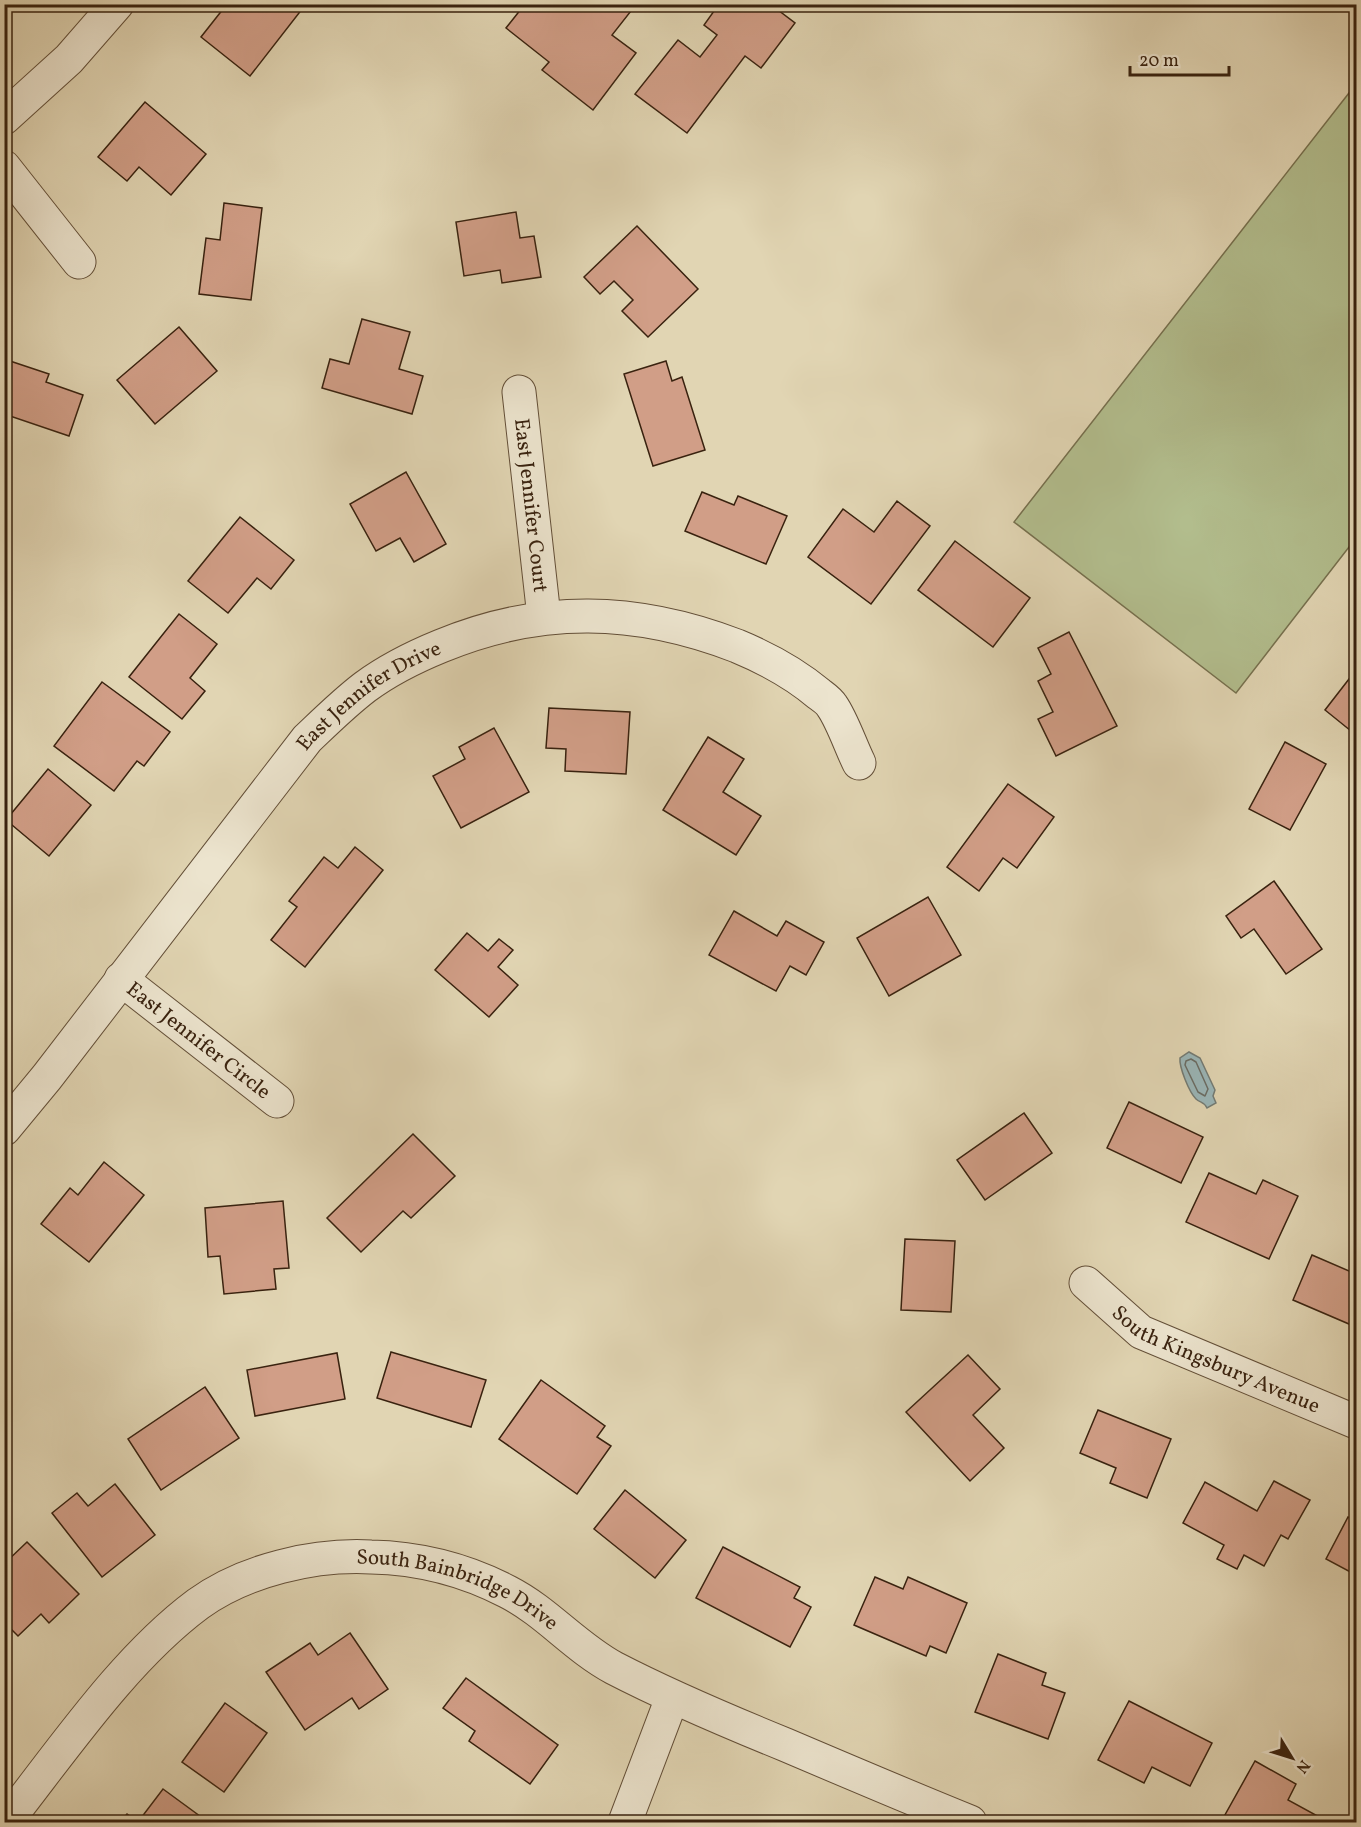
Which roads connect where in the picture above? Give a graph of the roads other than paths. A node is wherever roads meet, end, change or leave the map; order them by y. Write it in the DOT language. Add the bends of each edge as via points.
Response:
graph roads {
  1 [pos="117,4"];
  2 [pos="4,118"];
  3 [pos="4,167"];
  4 [pos="79,262"];
  5 [pos="519,393"];
  6 [pos="544,617"];
  7 [pos="859,763"];
  8 [pos="121,979"];
  9 [pos="277,1101"];
  10 [pos="4,1129"];
  11 [pos="1086,1283"];
  12 [pos="1356,1422"];
  13 [pos="672,1698"];
  14 [pos="6,1822"];
  15 [pos="625,1822"];
  16 [pos="970,1822"];
  1 -- 2 [label="street" via="69,59"];
  3 -- 4 [label="street"];
  5 -- 6 [label="street, East Jennifer Court"];
  6 -- 7 [label="street, East Jennifer Drive" via="594,615 652,622 748,650 806,683 832,705"];
  6 -- 8 [label="street, East Jennifer Drive" via="497,627 428,651 374,681 340,707 308,739"];
  8 -- 9 [label="street, East Jennifer Circle"];
  8 -- 10 [label="street, East Jennifer Drive"];
  11 -- 12 [label="street, South Kingsbury Avenue" via="1141,1332"];
  13 -- 14 [label="street, South Bainbridge Drive" via="592,1656 527,1602 461,1573 380,1557 308,1560 269,1570 199,1603 152,1644 99,1704"];
  13 -- 15 [label="street"];
  13 -- 16 [label="street, South Bainbridge Drive"];
}
